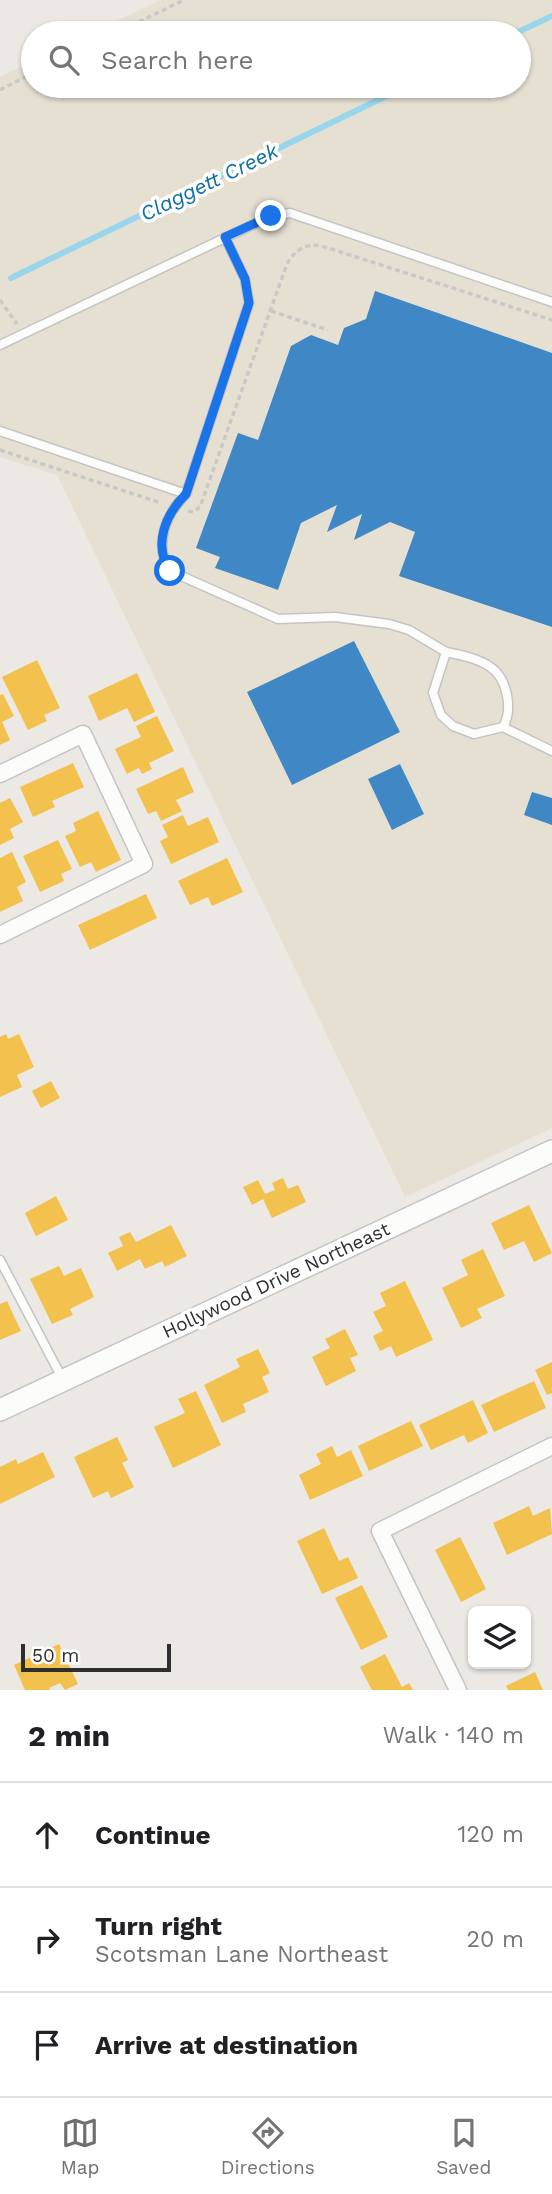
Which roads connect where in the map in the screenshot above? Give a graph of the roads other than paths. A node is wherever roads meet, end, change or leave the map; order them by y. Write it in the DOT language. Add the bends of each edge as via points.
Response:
graph roads {
  1 [pos="225,237"];
  2 [pos="552,302"];
  3 [pos="0,345"];
  4 [pos="0,431"];
  5 [pos="186,494"];
  6 [pos="446,652"];
  7 [pos="503,727"];
  8 [pos="552,751"];
  9 [pos="0,774"];
  10 [pos="0,935"];
  11 [pos="552,1151"];
  12 [pos="0,1260"];
  13 [pos="63,1380"];
  14 [pos="0,1410"];
  15 [pos="552,1446"];
  16 [pos="458,1690"];
  1 -- 2 [label="lane" via="271,216 290,213"];
  1 -- 3 [label="lane"];
  1 -- 5 [label="lane" via="249,296"];
  4 -- 5 [label="lane"];
  5 -- 6 [label="lane" via="173,507 161,539 163,560 170,571 278,619 335,617 389,624"];
  6 -- 7 [label="lane" via="491,667 508,699"];
  6 -- 7 [label="lane" via="433,693 441,715 453,726 474,734"];
  7 -- 8 [label="lane"];
  9 -- 10 [label="street" via="83,734 144,864"];
  11 -- 13 [label="street, Hollywood Drive Northeast"];
  12 -- 13 [label="lane"];
  13 -- 14 [label="street, Hollywood Drive Northeast"];
  15 -- 16 [label="street" via="380,1531"];
}
